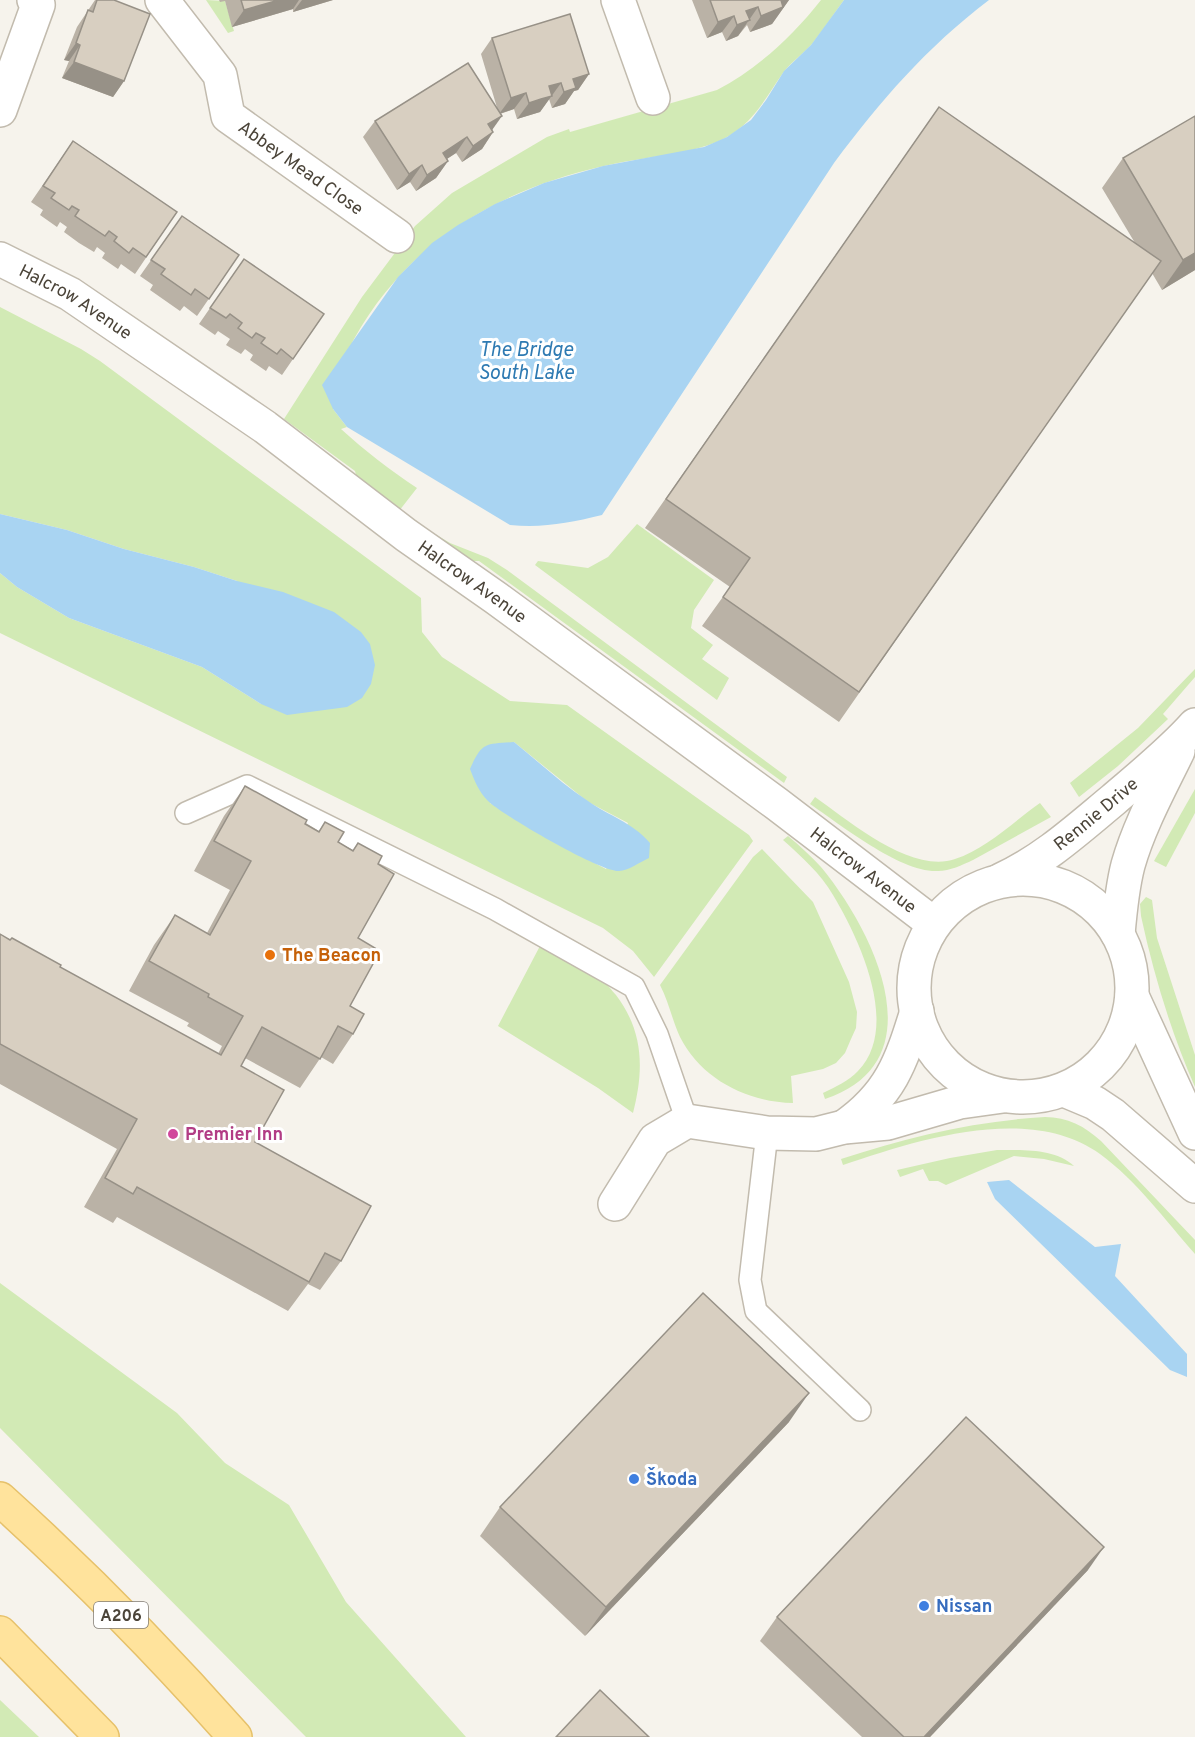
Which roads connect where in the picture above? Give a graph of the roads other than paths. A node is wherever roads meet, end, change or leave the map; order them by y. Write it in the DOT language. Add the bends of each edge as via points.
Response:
graph roads {
  1 [pos="162,0"];
  2 [pos="618,0"];
  3 [pos="39,2"];
  4 [pos="653,98"];
  5 [pos="0,110"];
  6 [pos="397,236"];
  7 [pos="0,259"];
  8 [pos="1190,730"];
  9 [pos="186,813"];
  10 [pos="997,882"];
  11 [pos="934,924"];
  12 [pos="1118,934"];
  13 [pos="1132,996"];
  14 [pos="917,1011"];
  15 [pos="1064,1090"];
  16 [pos="1003,1096"];
  17 [pos="687,1121"];
  18 [pos="844,1127"];
  19 [pos="766,1133"];
  20 [pos="1195,1133"];
  21 [pos="1195,1186"];
  22 [pos="615,1204"];
  23 [pos="860,1410"];
  24 [pos="0,1499"];
  25 [pos="6,1640"];
  26 [pos="102,1737"];
  27 [pos="235,1737"];
  1 -- 6 [label="street, Abbey Mead Close" via="220,75 228,116"];
  2 -- 4 [label="street"];
  3 -- 5 [label="street"];
  7 -- 11 [label="street, Halcrow Avenue" via="69,294 265,427"];
  8 -- 10 [label="street, Rennie Drive" via="1073,833 1025,869"];
  8 -- 12 [label="street, Rennie Drive" via="1153,803 1128,866"];
  9 -- 17 [label="lane" via="247,786 495,909 634,987 657,1034"];
  10 -- 11 [label="street, Rennie Drive" via="962,898"];
  10 -- 12 [label="street, Rennie Drive" via="1032,879 1066,888 1096,907"];
  11 -- 14 [label="street, Rennie Drive" via="917,960 913,999"];
  12 -- 13 [label="street, Rennie Drive" via="1129,964"];
  13 -- 15 [label="street, Rennie Drive" via="1125,1025 1112,1052 1090,1074"];
  13 -- 20 [label="street"];
  14 -- 16 [label="street, Rennie Drive" via="924,1037 948,1069 974,1086"];
  14 -- 18 [label="street" via="891,1081 865,1113"];
  15 -- 16 [label="street, Rennie Drive" via="1034,1097"];
  15 -- 21 [label="street" via="1113,1115"];
  16 -- 18 [label="street" via="960,1102 888,1123"];
  17 -- 19 [label="street"];
  17 -- 22 [label="street" via="655,1140"];
  18 -- 19 [label="street" via="816,1134"];
  19 -- 23 [label="lane" via="750,1280 756,1311"];
  24 -- 27 [label="main road, A206" via="74,1567"];
  25 -- 26 [label="main road"];
}
